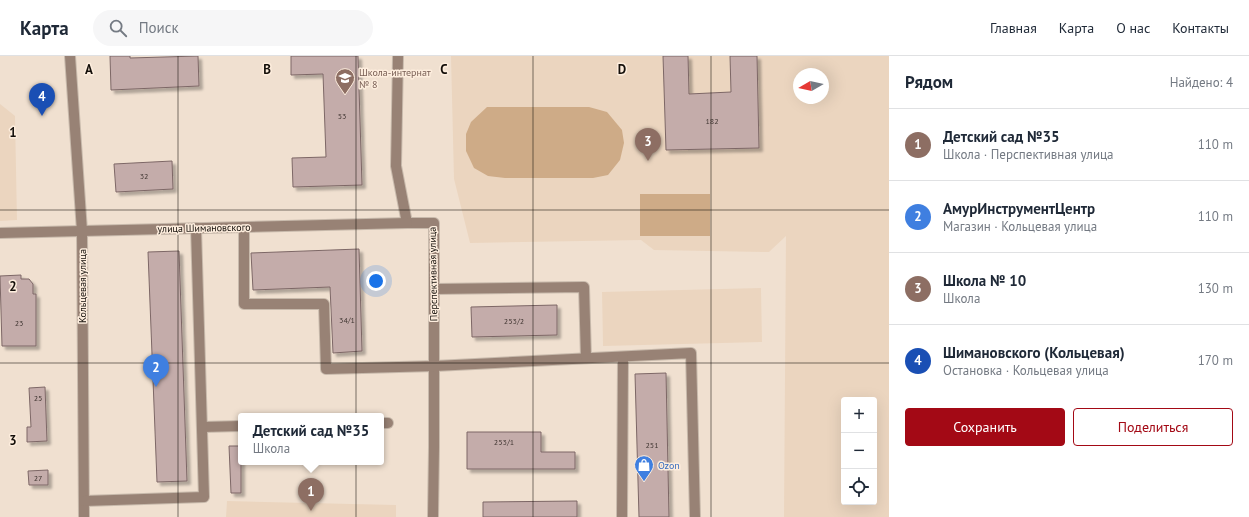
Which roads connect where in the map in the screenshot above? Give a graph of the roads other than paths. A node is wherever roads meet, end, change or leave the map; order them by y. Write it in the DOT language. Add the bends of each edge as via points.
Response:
graph roads {
  1 [pos="70,56"];
  2 [pos="398,56"];
  3 [pos="407,223"];
  4 [pos="244,227"];
  5 [pos="196,228"];
  6 [pos="82,231"];
  7 [pos="0,233"];
  8 [pos="434,289"];
  9 [pos="623,357"];
  10 [pos="586,358"];
  11 [pos="434,366"];
  12 [pos="238,426"];
  13 [pos="202,427"];
  14 [pos="84,501"];
  15 [pos="84,517"];
  16 [pos="433,517"];
  17 [pos="622,517"];
  18 [pos="695,517"];
  1 -- 6 [label="street, Кольцевая улица"];
  2 -- 3 [label="street" via="396,166"];
  3 -- 4 [label="street, улица Шимановского"];
  3 -- 8 [label="street, Перспективная улица" via="434,223"];
  4 -- 5 [label="street, улица Шимановского"];
  4 -- 11 [label="street" via="244,304 324,304 326,369"];
  5 -- 6 [label="street, улица Шимановского"];
  5 -- 13 [label="street"];
  6 -- 7 [label="street, улица Шимановского"];
  6 -- 14 [label="street, Кольцевая улица"];
  8 -- 10 [label="street" via="584,287"];
  8 -- 11 [label="street, Перспективная улица"];
  9 -- 10 [label="street"];
  9 -- 17 [label="street"];
  9 -- 18 [label="street" via="691,353"];
  10 -- 11 [label="street"];
  11 -- 16 [label="street, Перспективная улица"];
  12 -- 13 [label="street"];
  13 -- 14 [label="street" via="204,497"];
  14 -- 15 [label="street, Кольцевая улица"];
}
